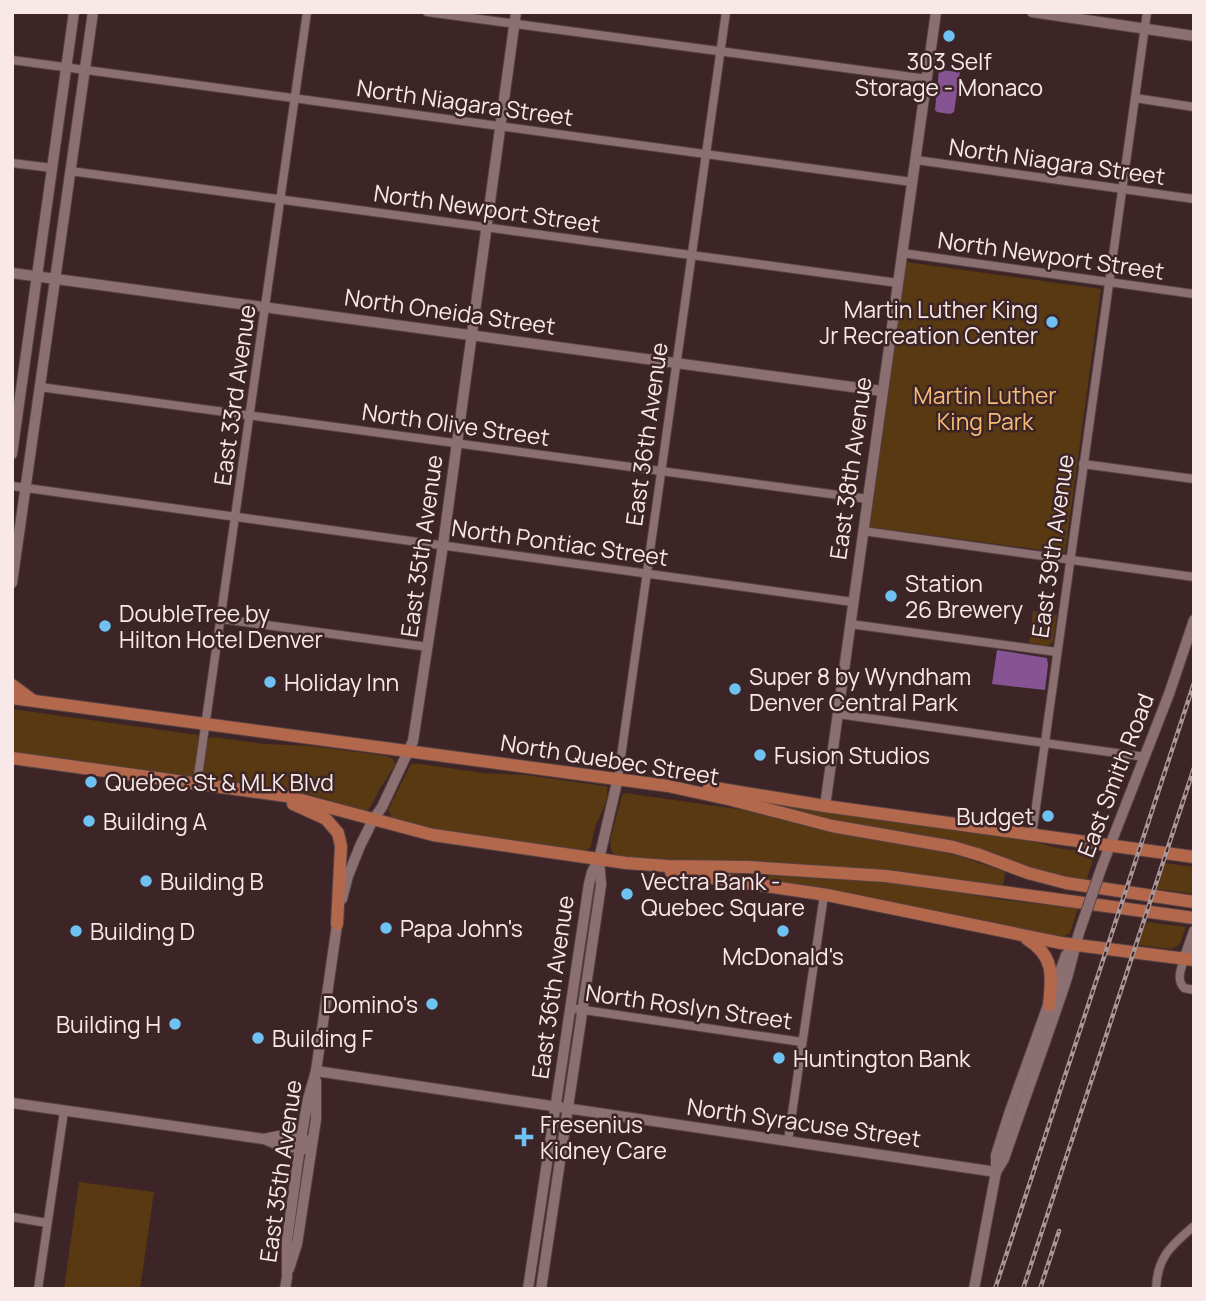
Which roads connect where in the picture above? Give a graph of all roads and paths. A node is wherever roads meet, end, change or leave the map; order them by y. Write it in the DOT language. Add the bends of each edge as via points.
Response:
graph roads {
  1 [pos="74,12"];
  2 [pos="93,12"];
  3 [pos="307,12"];
  4 [pos="427,12"];
  5 [pos="516,12"];
  6 [pos="726,12"];
  7 [pos="936,12"];
  8 [pos="1032,12"];
  9 [pos="1147,12"];
  10 [pos="514,24"];
  11 [pos="1144,28"];
  12 [pos="1194,36"];
  13 [pos="720,52"];
  14 [pos="12,60"];
  15 [pos="66,67"];
  16 [pos="85,70"];
  17 [pos="923,79"];
  18 [pos="295,98"];
  19 [pos="1135,98"];
  20 [pos="1194,107"];
  21 [pos="500,125"];
  22 [pos="706,154"];
  23 [pos="916,160"];
  24 [pos="12,163"];
  25 [pos="52,168"];
  26 [pos="70,171"];
  27 [pos="912,182"];
  28 [pos="1122,189"];
  29 [pos="281,199"];
  30 [pos="1194,200"];
  31 [pos="486,227"];
  32 [pos="902,253"];
  33 [pos="692,255"];
  34 [pos="12,273"];
  35 [pos="38,276"];
  36 [pos="55,279"];
  37 [pos="1109,282"];
  38 [pos="898,283"];
  39 [pos="1194,294"];
  40 [pos="266,307"];
  41 [pos="472,335"];
  42 [pos="677,363"];
  43 [pos="17,384"];
  44 [pos="40,387"];
  45 [pos="882,391"];
  46 [pos="250,415"];
  47 [pos="457,443"];
  48 [pos="12,454"];
  49 [pos="1083,464"];
  50 [pos="662,471"];
  51 [pos="1194,479"];
  52 [pos="12,486"];
  53 [pos="25,488"];
  54 [pos="867,499"];
  55 [pos="236,516"];
  56 [pos="863,531"];
  57 [pos="443,545"];
  58 [pos="1070,560"];
  59 [pos="648,573"];
  60 [pos="1194,577"];
  61 [pos="12,583"];
  62 [pos="853,602"];
  63 [pos="222,618"];
  64 [pos="1194,620"];
  65 [pos="850,624"];
  66 [pos="428,647"];
  67 [pos="1057,652"];
  68 [pos="12,685"];
  69 [pos="12,698"];
  70 [pos="34,701"];
  71 [pos="838,714"];
  72 [pos="206,725"];
  73 [pos="1045,743"];
  74 [pos="409,752"];
  75 [pos="1145,757"];
  76 [pos="12,758"];
  77 [pos="36,761"];
  78 [pos="12,764"];
  79 [pos="618,778"];
  80 [pos="197,783"];
  81 [pos="668,786"];
  82 [pos="274,794"];
  83 [pos="825,806"];
  84 [pos="373,820"];
  85 [pos="1032,835"];
  86 [pos="1109,846"];
  87 [pos="1194,857"];
  88 [pos="599,859"];
  89 [pos="626,863"];
  90 [pos="824,895"];
  91 [pos="1194,902"];
  92 [pos="1194,918"];
  93 [pos="337,924"];
  94 [pos="1018,934"];
  95 [pos="1192,935"];
  96 [pos="1075,945"];
  97 [pos="1189,960"];
  98 [pos="1191,990"];
  99 [pos="1049,1005"];
  100 [pos="570,1009"];
  101 [pos="582,1010"];
  102 [pos="802,1042"];
  103 [pos="316,1071"];
  104 [pos="12,1103"];
  105 [pos="556,1107"];
  106 [pos="568,1108"];
  107 [pos="64,1111"];
  108 [pos="788,1141"];
  109 [pos="306,1144"];
  110 [pos="996,1171"];
  111 [pos="12,1217"];
  112 [pos="47,1223"];
  113 [pos="1194,1226"];
  114 [pos="286,1283"];
  115 [pos="37,1289"];
  116 [pos="528,1289"];
  117 [pos="541,1289"];
  118 [pos="974,1289"];
  119 [pos="1156,1289"];
  1 -- 15 [label="street"];
  2 -- 16 [label="street"];
  3 -- 18 [label="street, East 33rd Avenue"];
  4 -- 10 [label="street"];
  5 -- 10 [label="street, East 35th Avenue"];
  6 -- 13 [label="street, East 36th Avenue"];
  7 -- 17 [label="street, East 38th Avenue"];
  8 -- 11 [label="street"];
  9 -- 11 [label="street, East 39th Avenue"];
  10 -- 13 [label="street"];
  10 -- 21 [label="street, East 35th Avenue"];
  11 -- 12 [label="street"];
  11 -- 19 [label="street, East 39th Avenue"];
  13 -- 17 [label="street"];
  13 -- 22 [label="street, East 36th Avenue"];
  14 -- 15 [label="street, North Niagara Street"];
  15 -- 16 [label="street, North Niagara Street"];
  15 -- 25 [label="street"];
  16 -- 18 [label="street, North Niagara Street"];
  16 -- 26 [label="street"];
  17 -- 23 [label="street, East 38th Avenue"];
  18 -- 21 [label="street, North Niagara Street"];
  18 -- 29 [label="street, East 33rd Avenue"];
  19 -- 20 [label="street"];
  19 -- 28 [label="street, East 39th Avenue"];
  21 -- 22 [label="street, North Niagara Street"];
  21 -- 31 [label="street, East 35th Avenue"];
  22 -- 27 [label="street, North Niagara Street"];
  22 -- 33 [label="street, East 36th Avenue"];
  23 -- 27 [label="street, East 38th Avenue"];
  23 -- 28 [label="street, North Niagara Street"];
  24 -- 25 [label="street"];
  25 -- 35 [label="street"];
  26 -- 29 [label="street, North Newport Street"];
  26 -- 36 [label="street"];
  27 -- 32 [label="street, East 38th Avenue"];
  28 -- 30 [label="street, North Niagara Street"];
  28 -- 37 [label="street, East 39th Avenue"];
  29 -- 31 [label="street, North Newport Street"];
  29 -- 40 [label="street, East 33rd Avenue"];
  31 -- 33 [label="street, North Newport Street"];
  31 -- 41 [label="street, East 35th Avenue"];
  32 -- 37 [label="street, North Newport Street"];
  32 -- 38 [label="street, East 38th Avenue"];
  33 -- 38 [label="street, North Newport Street"];
  33 -- 42 [label="street, East 36th Avenue"];
  34 -- 35 [label="street, North Oneida Street"];
  35 -- 36 [label="street, North Oneida Street"];
  35 -- 43 [label="street"];
  36 -- 40 [label="street, North Oneida Street"];
  36 -- 44 [label="street"];
  37 -- 39 [label="street, North Newport Street"];
  37 -- 49 [label="street, East 39th Avenue"];
  38 -- 45 [label="street, East 38th Avenue"];
  40 -- 41 [label="street, North Oneida Street"];
  40 -- 46 [label="street, East 33rd Avenue"];
  41 -- 42 [label="street, North Oneida Street"];
  41 -- 47 [label="street, East 35th Avenue"];
  42 -- 45 [label="street, North Oneida Street"];
  42 -- 50 [label="street, East 36th Avenue"];
  43 -- 48 [label="street"];
  44 -- 46 [label="street, North Olive Street"];
  44 -- 53 [label="street"];
  45 -- 54 [label="street, East 38th Avenue"];
  46 -- 47 [label="street, North Olive Street"];
  46 -- 55 [label="street, East 33rd Avenue"];
  47 -- 50 [label="street, North Olive Street"];
  47 -- 57 [label="street, East 35th Avenue"];
  49 -- 51 [label="street"];
  49 -- 58 [label="street, East 39th Avenue"];
  50 -- 54 [label="street, North Olive Street"];
  50 -- 59 [label="street, East 36th Avenue"];
  52 -- 53 [label="street, North Pontiac Street"];
  53 -- 55 [label="street, North Pontiac Street"];
  53 -- 61 [label="street"];
  54 -- 56 [label="street, East 38th Avenue"];
  55 -- 57 [label="street, North Pontiac Street"];
  55 -- 63 [label="street, East 33rd Avenue"];
  56 -- 58 [label="street"];
  56 -- 62 [label="street, East 38th Avenue"];
  57 -- 59 [label="street, North Pontiac Street"];
  57 -- 66 [label="street, East 35th Avenue"];
  58 -- 60 [label="street"];
  58 -- 67 [label="street, East 39th Avenue"];
  59 -- 62 [label="street, North Pontiac Street"];
  59 -- 79 [label="street, East 36th Avenue"];
  62 -- 65 [label="street, East 38th Avenue"];
  63 -- 66 [label="street"];
  63 -- 72 [label="street, East 33rd Avenue"];
  64 -- 75 [label="street, East Smith Road"];
  65 -- 67 [label="street"];
  65 -- 71 [label="street, East 38th Avenue"];
  66 -- 74 [label="street, East 35th Avenue"];
  67 -- 73 [label="street, East 39th Avenue"];
  68 -- 70 [label="main road"];
  69 -- 70 [label="main road, North Quebec Street"];
  70 -- 72 [label="main road, North Quebec Street"];
  71 -- 73 [label="street"];
  71 -- 83 [label="street, East 38th Avenue"];
  72 -- 74 [label="main road, North Quebec Street"];
  72 -- 80 [label="street, East 33rd Avenue"];
  73 -- 75 [label="street"];
  73 -- 85 [label="street, East 39th Avenue"];
  74 -- 79 [label="main road, North Quebec Street"];
  74 -- 84 [label="street, East 35th Avenue"];
  75 -- 86 [label="street, East Smith Road"];
  76 -- 77 [label="main road"];
  77 -- 78 [label="main road"];
  77 -- 80 [label="main road"];
  79 -- 81 [label="main road, North Quebec Street"];
  79 -- 88 [label="street, East 36th Avenue"];
  80 -- 82 [label="main road"];
  81 -- 83 [label="main road" via="698,785"];
  81 -- 91 [label="main road, North Quebec Street" via="832,826 953,847 1053,881"];
  82 -- 84 [label="main road"];
  82 -- 93 [label="main road" via="326,819 338,833"];
  83 -- 85 [label="main road"];
  84 -- 88 [label="main road" via="448,837"];
  84 -- 93 [label="street, East 35th Avenue" via="348,876"];
  85 -- 86 [label="main road"];
  86 -- 87 [label="main road"];
  86 -- 96 [label="street, East Smith Road, bridge"];
  88 -- 89 [label="main road"];
  88 -- 100 [label="street, East 36th Avenue" via="590,876"];
  88 -- 101 [label="street, East 36th Avenue" via="602,879"];
  89 -- 90 [label="main road"];
  89 -- 92 [label="main road" via="886,876"];
  90 -- 94 [label="main road"];
  90 -- 102 [label="street"];
  93 -- 103 [label="street, East 35th Avenue"];
  94 -- 96 [label="main road"];
  94 -- 99 [label="main road" via="1047,958"];
  95 -- 97 [label="street"];
  96 -- 97 [label="main road"];
  96 -- 99 [label="street, East Smith Road" via="1066,956"];
  96 -- 110 [label="street, East Smith Road" via="1049,1031"];
  97 -- 98 [label="street" via="1180,971 1180,982"];
  99 -- 110 [label="street, East Smith Road" via="996,1155"];
  100 -- 101 [label="street, North Roslyn Street"];
  100 -- 105 [label="street, East 36th Avenue"];
  101 -- 102 [label="street, North Roslyn Street"];
  101 -- 106 [label="street, East 36th Avenue"];
  102 -- 108 [label="street"];
  103 -- 105 [label="street, North Syracuse Street"];
  103 -- 109 [label="street, East 35th Avenue" via="306,1109"];
  104 -- 107 [label="street"];
  105 -- 106 [label="street, North Syracuse Street"];
  105 -- 116 [label="street, East 36th Avenue"];
  106 -- 108 [label="street, North Syracuse Street"];
  106 -- 117 [label="street, East 36th Avenue"];
  107 -- 109 [label="street" via="264,1139 278,1136"];
  107 -- 112 [label="street"];
  108 -- 110 [label="street, North Syracuse Street"];
  109 -- 114 [label="street, East 35th Avenue" via="287,1240"];
  110 -- 118 [label="street, East Smith Road"];
  111 -- 112 [label="street"];
  112 -- 115 [label="street"];
  113 -- 119 [label="street" via="1164,1255"];
}
